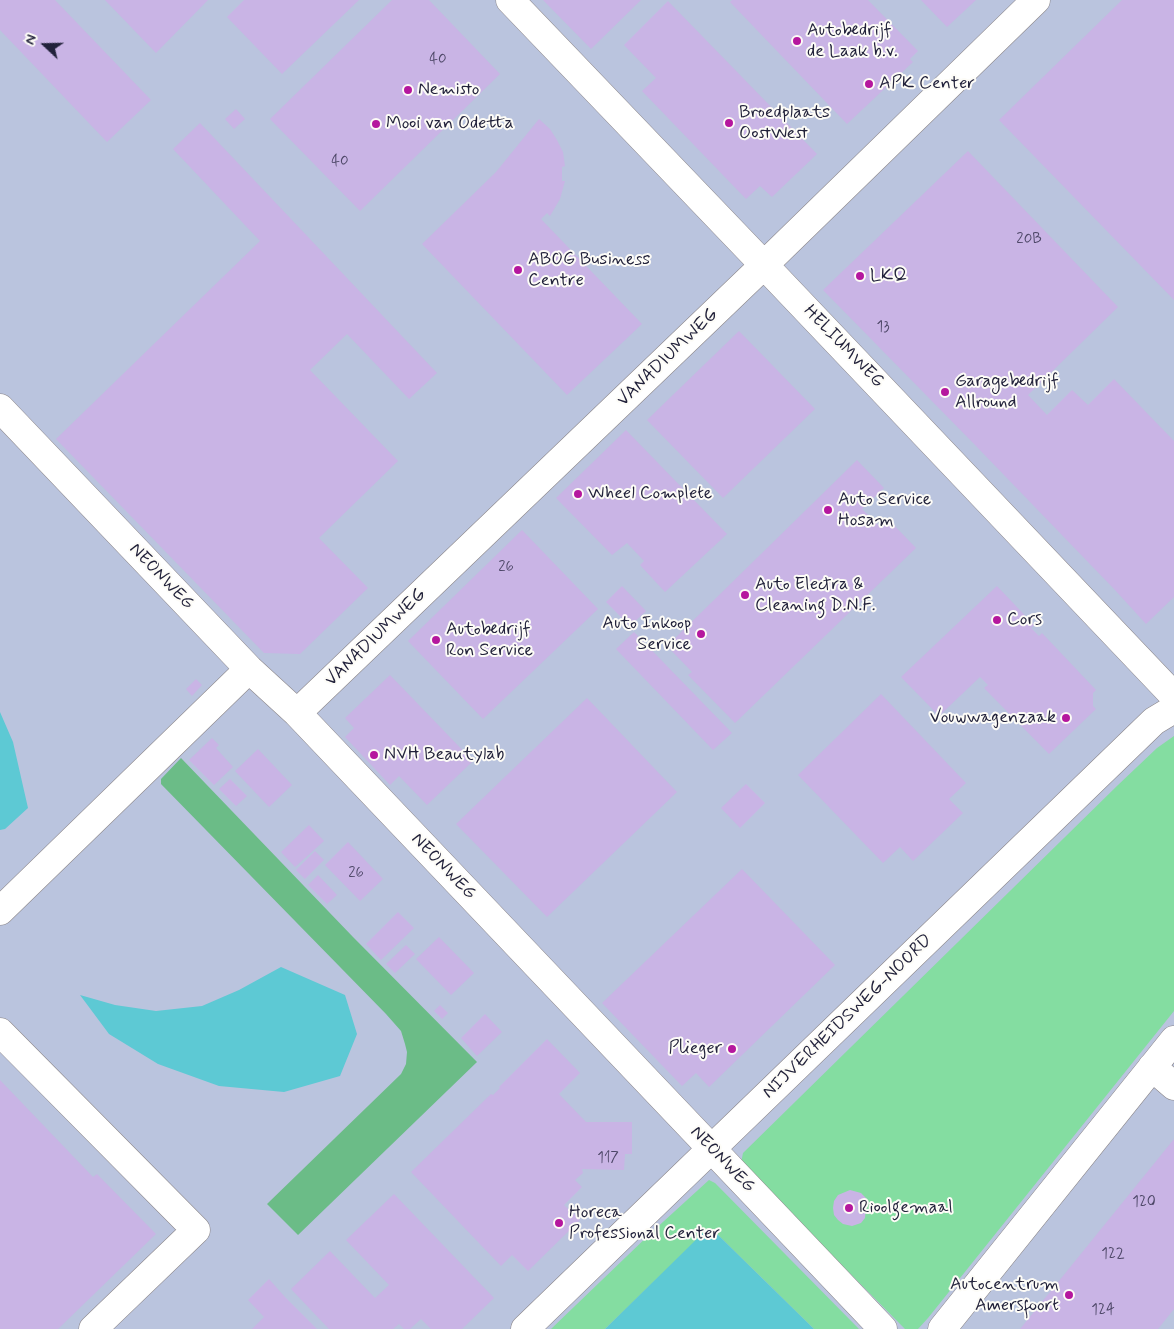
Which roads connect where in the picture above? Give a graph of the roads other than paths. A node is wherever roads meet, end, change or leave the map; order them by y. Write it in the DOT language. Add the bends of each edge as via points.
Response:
graph roads {
  1 [pos="510,0"];
  2 [pos="1036,0"];
  3 [pos="764,265"];
  4 [pos="0,408"];
  5 [pos="249,669"];
  6 [pos="1174,696"];
  7 [pos="1174,709"];
  8 [pos="298,713"];
  9 [pos="0,911"];
  10 [pos="0,1032"];
  11 [pos="1174,1040"];
  12 [pos="1152,1067"];
  13 [pos="1174,1086"];
  14 [pos="711,1149"];
  15 [pos="93,1329"];
  16 [pos="525,1329"];
  17 [pos="883,1329"];
  18 [pos="942,1329"];
  1 -- 3 [label="street, HELIUMWEG"];
  2 -- 3 [label="street, VANADIUMWEG"];
  3 -- 6 [label="street, HELIUMWEG"];
  3 -- 8 [label="street, VANADIUMWEG"];
  4 -- 5 [label="street, NEONWEG"];
  5 -- 8 [label="street, NEONWEG"];
  5 -- 9 [label="street"];
  7 -- 14 [label="street, NIJVERHEIDSWEG-NOORD" via="1154,721"];
  8 -- 14 [label="street, NEONWEG"];
  10 -- 15 [label="street" via="196,1230"];
  11 -- 12 [label="street"];
  12 -- 13 [label="street"];
  12 -- 18 [label="street"];
  14 -- 16 [label="street, NIJVERHEIDSWEG-NOORD"];
  14 -- 17 [label="street, NEONWEG"];
}
